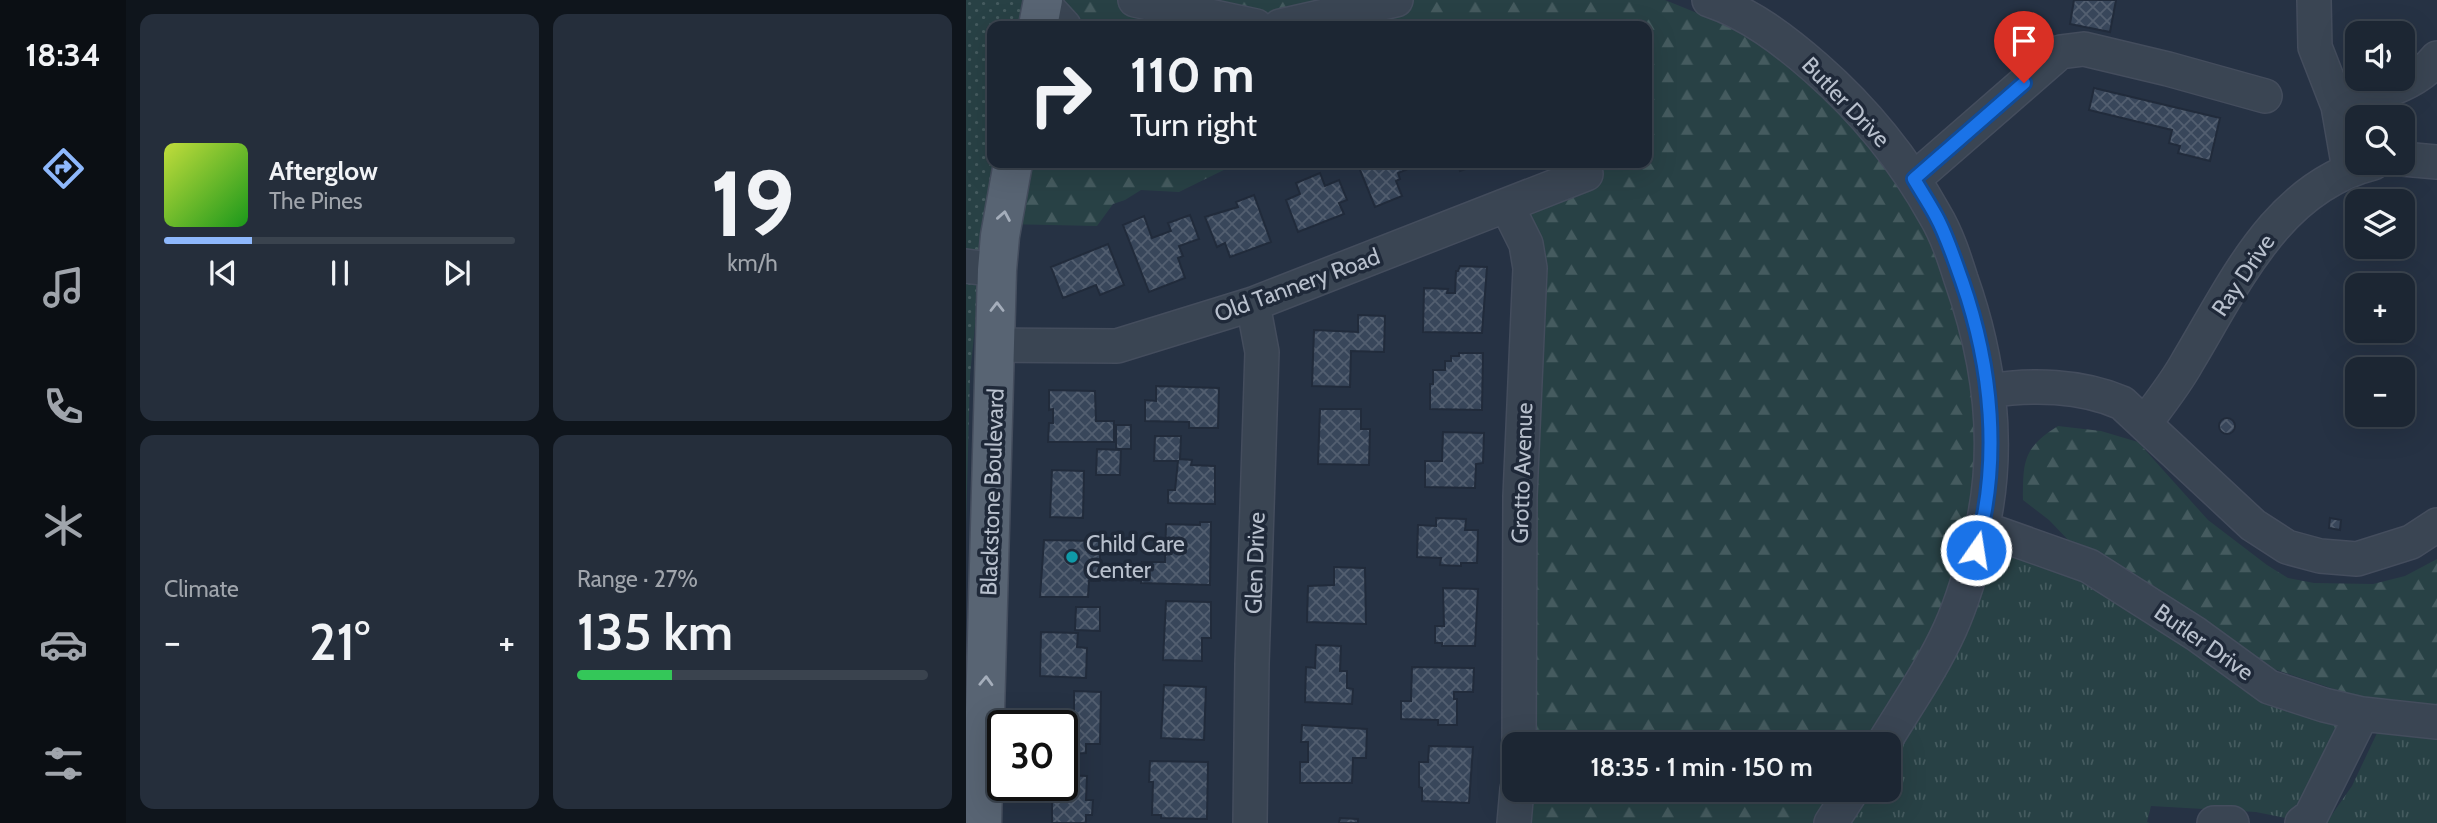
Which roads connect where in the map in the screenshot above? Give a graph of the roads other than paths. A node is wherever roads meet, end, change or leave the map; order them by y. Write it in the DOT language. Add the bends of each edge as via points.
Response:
graph roads {
  1 [pos="1135,0"];
  2 [pos="1396,0"];
  3 [pos="1709,0"];
  4 [pos="2314,0"];
  5 [pos="1233,21"];
  6 [pos="1302,21"];
  7 [pos="2437,58"];
  8 [pos="2266,96"];
  9 [pos="2338,106"];
  10 [pos="2345,124"];
  11 [pos="2415,160"];
  12 [pos="2437,162"];
  13 [pos="1012,168"];
  14 [pos="2345,172"];
  15 [pos="1586,174"];
  16 [pos="1914,179"];
  17 [pos="1507,206"];
  18 [pos="982,268"];
  19 [pos="1253,304"];
  20 [pos="997,345"];
  21 [pos="1988,391"];
  22 [pos="2145,423"];
  23 [pos="2437,525"];
  24 [pos="1982,528"];
  25 [pos="2362,714"];
  26 [pos="2437,722"];
  27 [pos="1519,732"];
  28 [pos="1890,732"];
  29 [pos="1516,802"];
  30 [pos="1845,802"];
  31 [pos="982,823"];
  32 [pos="1250,823"];
  33 [pos="1514,823"];
  34 [pos="1831,823"];
  35 [pos="2214,823"];
  36 [pos="2232,823"];
  37 [pos="2302,823"];
  1 -- 5 [label="street"];
  2 -- 6 [label="street"];
  3 -- 16 [label="street, Butler Drive" via="1765,27 1816,68 1873,124"];
  4 -- 9 [label="street" via="2315,47"];
  7 -- 9 [label="street" via="2430,68 2393,89"];
  8 -- 16 [label="street" via="2084,49 2060,52"];
  9 -- 10 [label="street"];
  11 -- 12 [label="street"];
  18 -- 13 [label="main road, Blackstone Boulevard, one-way" via="1000,236"];
  14 -- 22 [label="street, Ray Drive" via="2301,200 2259,243"];
  15 -- 17 [label="street, Old Tannery Road"];
  16 -- 21 [label="street, Butler Drive" via="1953,254 1972,311"];
  17 -- 19 [label="street, Old Tannery Road"];
  17 -- 27 [label="street, Grotto Avenue" via="1526,244 1530,268 1520,496"];
  20 -- 18 [label="main road, Blackstone Boulevard, one-way"];
  19 -- 20 [label="street, Old Tannery Road" via="1117,346"];
  19 -- 32 [label="street, Glen Drive" via="1262,352"];
  31 -- 20 [label="main road, Blackstone Boulevard, one-way"];
  21 -- 22 [label="street" via="2018,386 2105,396 2122,403"];
  21 -- 24 [label="street, Butler Drive" via="1991,440"];
  22 -- 23 [label="street" via="2253,525 2287,547 2357,559 2411,542"];
  24 -- 25 [label="street, Butler Drive" via="2090,566 2269,687"];
  24 -- 28 [label="street, Butler Drive" via="1950,630"];
  25 -- 26 [label="street, Butler Drive"];
  25 -- 37 [label="street" via="2311,816"];
  29 -- 33 [label="street"];
  30 -- 34 [label="street"];
  35 -- 36 [label="street"];
}
